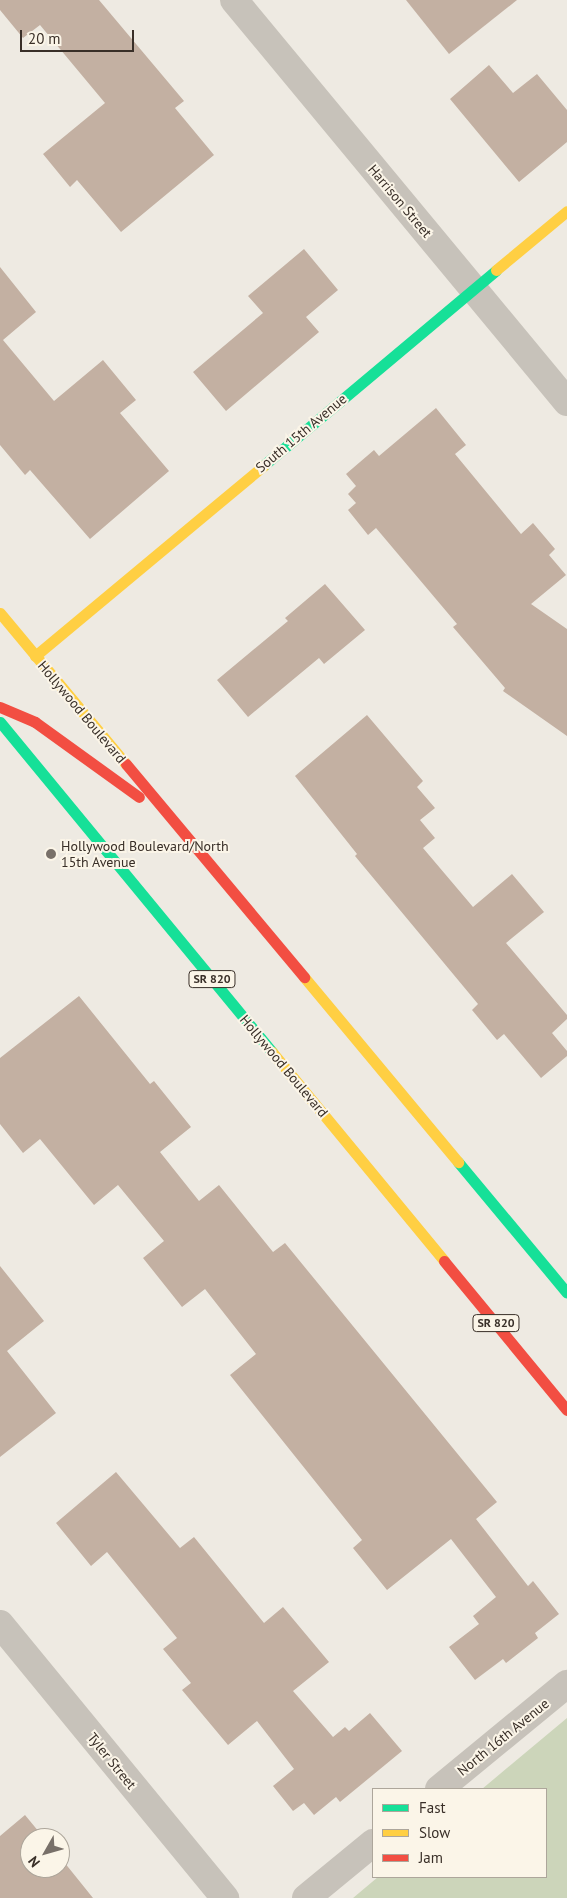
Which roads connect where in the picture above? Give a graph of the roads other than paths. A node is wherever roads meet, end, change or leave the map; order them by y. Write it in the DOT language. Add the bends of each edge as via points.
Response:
graph roads {
  1 [pos="234,0"];
  2 [pos="567,211"];
  3 [pos="472,288"];
  4 [pos="567,402"];
  5 [pos="0,614"];
  6 [pos="9,644"];
  7 [pos="35,656"];
  8 [pos="0,707"];
  9 [pos="0,722"];
  10 [pos="176,825"];
  11 [pos="567,1293"];
  12 [pos="567,1410"];
  13 [pos="0,1624"];
  14 [pos="567,1684"];
  15 [pos="440,1788"];
  16 [pos="372,1844"];
  17 [pos="225,1898"];
  18 [pos="306,1898"];
  1 -- 3 [label="street, Harrison Street"];
  2 -- 3 [label="main road, South 15th Avenue"];
  3 -- 4 [label="street, Harrison Street"];
  3 -- 7 [label="main road, South 15th Avenue"];
  5 -- 7 [label="main road, Hollywood Boulevard"];
  6 -- 7 [label="main road"];
  7 -- 10 [label="main road, Hollywood Boulevard"];
  8 -- 10 [label="main road" via="35,722"];
  9 -- 12 [label="main road, Hollywood Boulevard / SR 820"];
  10 -- 11 [label="main road, Hollywood Boulevard"];
  13 -- 17 [label="street, Tyler Street"];
  14 -- 15 [label="street, North 16th Avenue"];
  16 -- 18 [label="street"];
}
